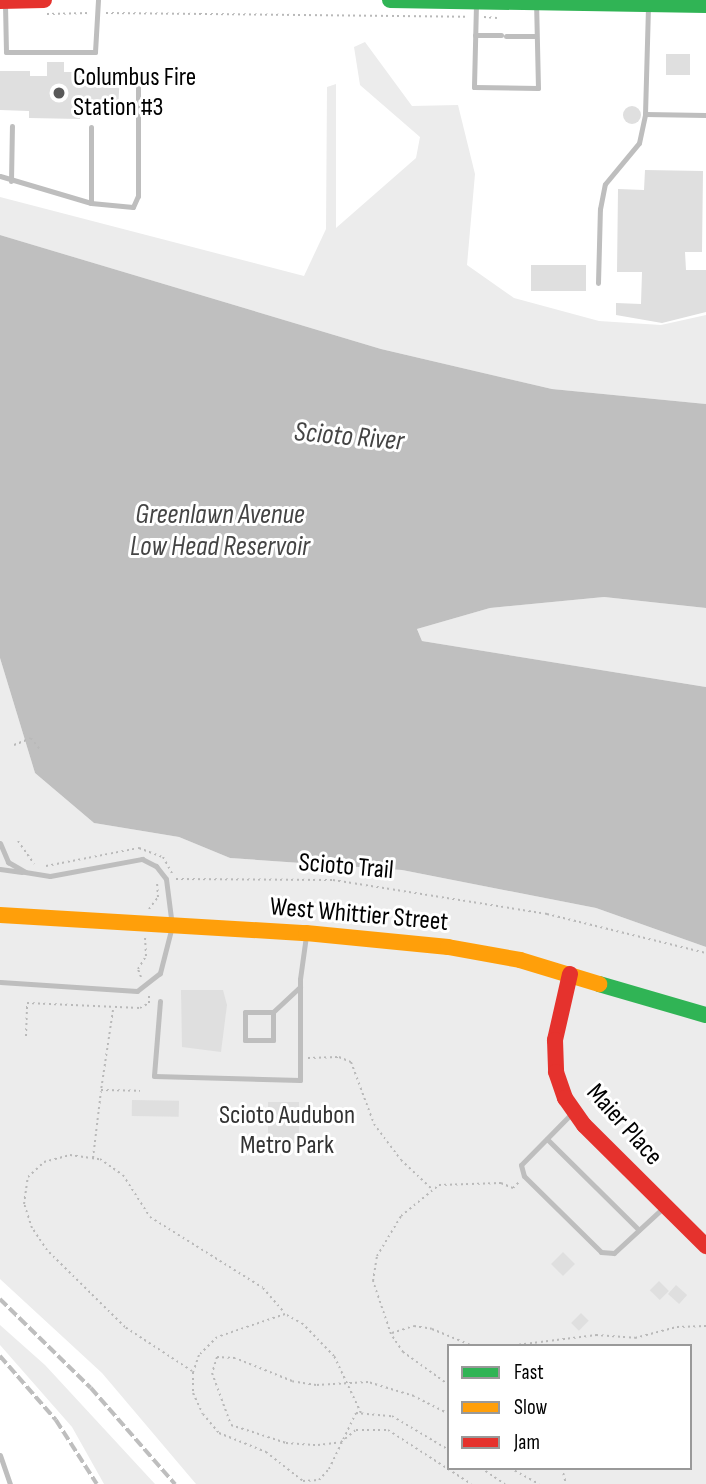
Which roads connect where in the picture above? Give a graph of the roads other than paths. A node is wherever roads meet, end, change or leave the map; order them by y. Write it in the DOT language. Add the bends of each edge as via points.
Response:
graph roads {
  1 [pos="98,0"];
  2 [pos="390,0"];
  3 [pos="2,1"];
  4 [pos="536,2"];
  5 [pos="648,4"];
  6 [pos="706,5"];
  7 [pos="41,7"];
  8 [pos="476,9"];
  9 [pos="475,35"];
  10 [pos="535,36"];
  11 [pos="138,81"];
  12 [pos="645,114"];
  13 [pos="706,115"];
  14 [pos="12,126"];
  15 [pos="90,127"];
  16 [pos="0,176"];
  17 [pos="11,181"];
  18 [pos="91,203"];
  19 [pos="598,283"];
  20 [pos="0,843"];
  21 [pos="0,869"];
  22 [pos="25,872"];
  23 [pos="0,915"];
  24 [pos="172,926"];
  25 [pos="306,933"];
  26 [pos="570,974"];
  27 [pos="0,982"];
  28 [pos="300,987"];
  29 [pos="160,1001"];
  30 [pos="273,1012"];
  31 [pos="706,1015"];
  32 [pos="573,1112"];
  33 [pos="547,1139"];
  34 [pos="666,1206"];
  35 [pos="639,1230"];
  36 [pos="706,1245"];
  37 [pos="0,1455"];
  38 [pos="10,1484"];
  1 -- 3 [label="lane" via="95,52 6,52"];
  2 -- 8 [label="street"];
  3 -- 7 [label="street"];
  4 -- 5 [label="street"];
  4 -- 8 [label="street"];
  4 -- 10 [label="lane"];
  5 -- 6 [label="street"];
  5 -- 12 [label="lane"];
  8 -- 9 [label="lane"];
  9 -- 10 [label="lane"];
  9 -- 10 [label="lane" via="474,87 538,88"];
  11 -- 18 [label="lane" via="137,202 133,207"];
  12 -- 13 [label="lane"];
  12 -- 19 [label="lane" via="639,143 605,184"];
  14 -- 17 [label="lane"];
  15 -- 18 [label="lane"];
  16 -- 17 [label="lane"];
  17 -- 18 [label="lane"];
  20 -- 22 [label="lane" via="8,862"];
  21 -- 22 [label="lane"];
  22 -- 24 [label="lane" via="50,876 142,859 166,879"];
  23 -- 24 [label="street, West Whittier Street"];
  24 -- 25 [label="street, West Whittier Street"];
  24 -- 27 [label="lane" via="159,973 137,990"];
  25 -- 26 [label="street, West Whittier Street" via="477,951"];
  25 -- 28 [label="lane"];
  26 -- 31 [label="street, West Whittier Street"];
  26 -- 32 [label="street, Maier Place" via="554,1058 559,1086"];
  28 -- 29 [label="lane" via="300,1080 154,1076"];
  28 -- 30 [label="lane"];
  30 -- 30 [label="lane" via="245,1012 245,1040 273,1040"];
  32 -- 33 [label="lane"];
  32 -- 34 [label="street, Maier Place"];
  33 -- 35 [label="lane"];
  33 -- 35 [label="lane" via="521,1165 524,1176 601,1252 614,1253"];
  34 -- 35 [label="lane"];
  34 -- 36 [label="street, Maier Place"];
  37 -- 38 [label="lane"];
}
